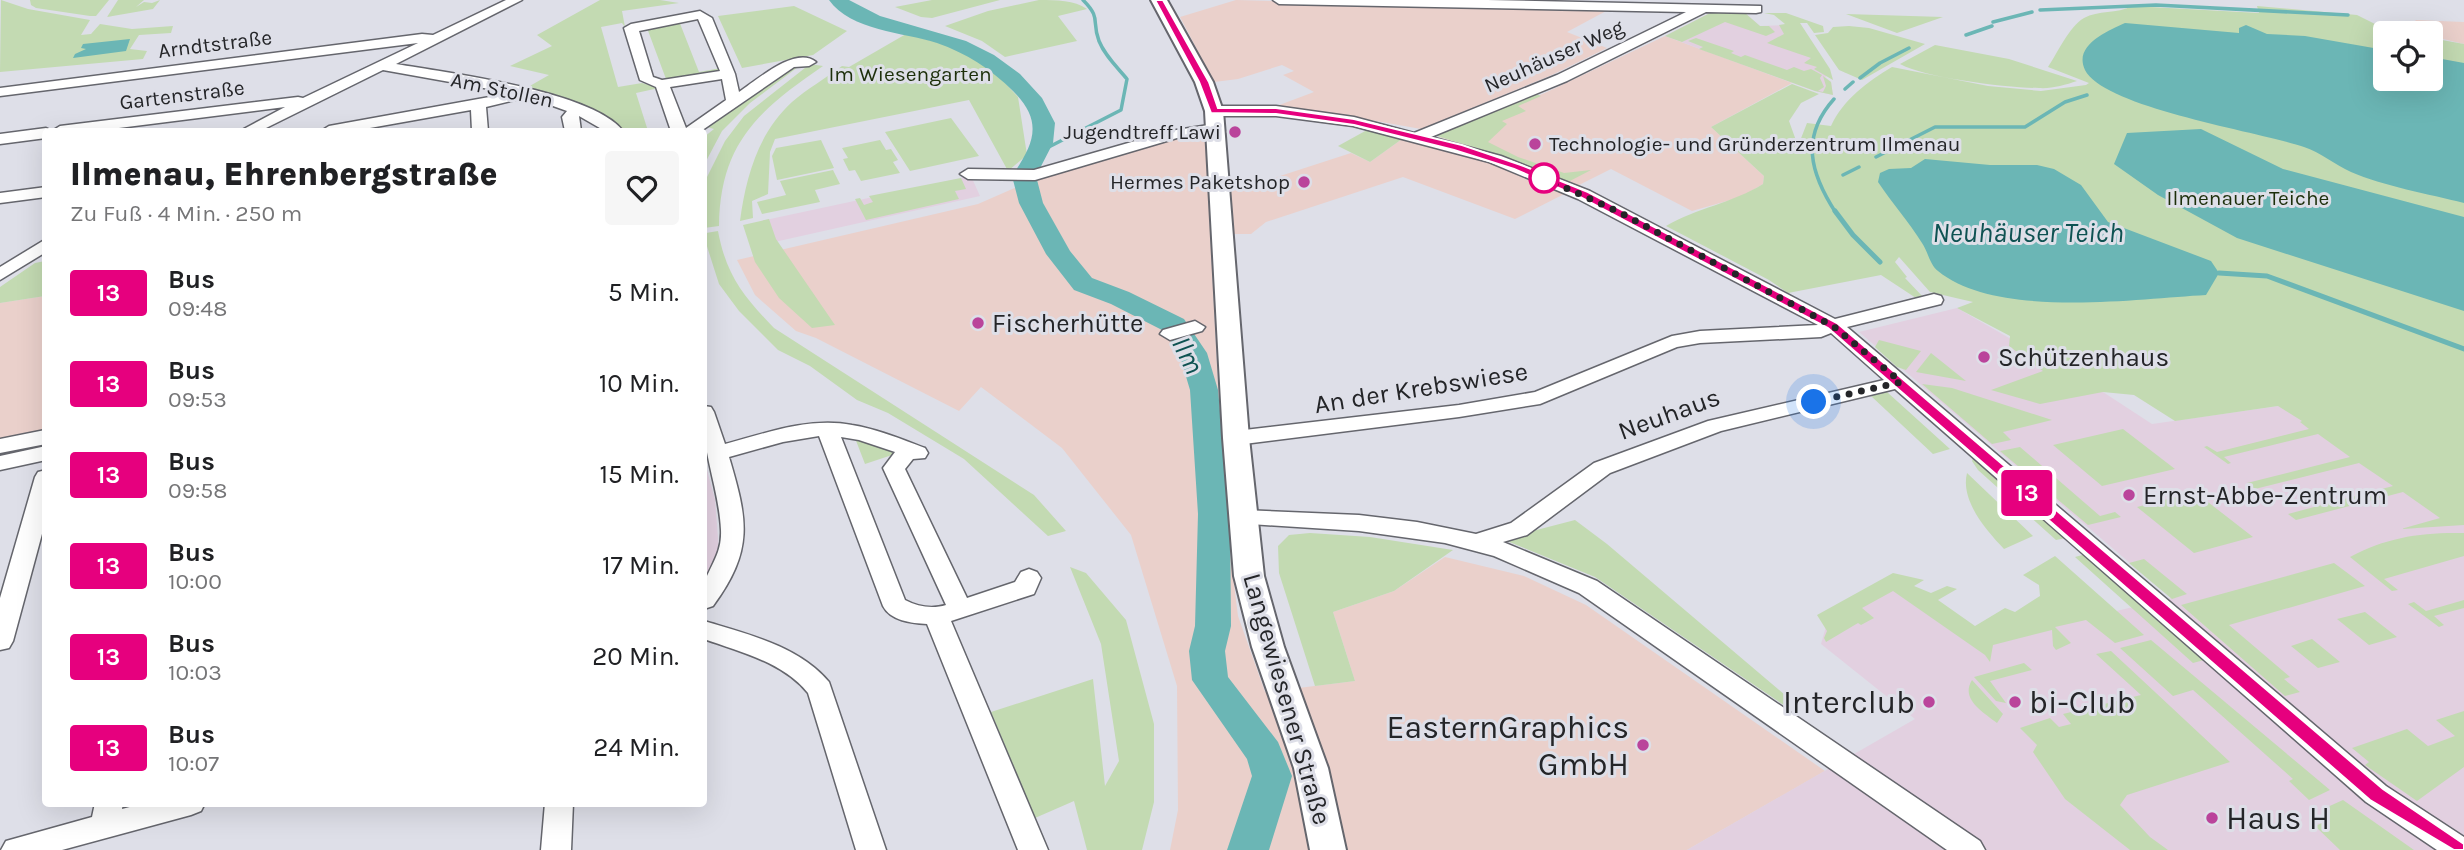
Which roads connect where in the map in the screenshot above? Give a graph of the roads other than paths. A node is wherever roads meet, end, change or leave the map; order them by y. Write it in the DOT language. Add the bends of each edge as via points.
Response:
graph roads {
  1 [pos="516,0"];
  2 [pos="1159,0"];
  3 [pos="1279,0"];
  4 [pos="1704,8"];
  5 [pos="1756,9"];
  6 [pos="436,40"];
  7 [pos="808,62"];
  8 [pos="383,66"];
  9 [pos="728,74"];
  10 [pos="662,84"];
  11 [pos="0,92"];
  12 [pos="530,95"];
  13 [pos="309,102"];
  14 [pos="734,103"];
  15 [pos="478,105"];
  16 [pos="577,108"];
  17 [pos="1215,120"];
  18 [pos="386,126"];
  19 [pos="84,128"];
  20 [pos="254,128"];
  21 [pos="363,128"];
  22 [pos="480,128"];
  23 [pos="572,128"];
  24 [pos="610,128"];
  25 [pos="678,128"];
  26 [pos="696,128"];
  27 [pos="42,134"];
  28 [pos="1418,137"];
  29 [pos="0,139"];
  30 [pos="968,174"];
  31 [pos="42,193"];
  32 [pos="0,198"];
  33 [pos="38,249"];
  34 [pos="0,257"];
  35 [pos="0,275"];
  36 [pos="1934,300"];
  37 [pos="1833,326"];
  38 [pos="1195,327"];
  39 [pos="1170,334"];
  40 [pos="1901,382"];
  41 [pos="707,428"];
  42 [pos="827,429"];
  43 [pos="1236,439"];
  44 [pos="42,445"];
  45 [pos="0,446"];
  46 [pos="42,446"];
  47 [pos="713,459"];
  48 [pos="0,463"];
  49 [pos="42,491"];
  50 [pos="1243,518"];
  51 [pos="1475,542"];
  52 [pos="1029,578"];
  53 [pos="707,596"];
  54 [pos="948,613"];
  55 [pos="707,631"];
  56 [pos="0,641"];
  57 [pos="163,807"];
  58 [pos="559,807"];
  59 [pos="107,815"];
  60 [pos="16,850"];
  61 [pos="556,850"];
  62 [pos="871,850"];
  63 [pos="1033,850"];
  64 [pos="1328,850"];
  65 [pos="1970,850"];
  66 [pos="2460,850"];
  1 -- 6 [label="street"];
  2 -- 17 [label="main road, Langewiesener Straße" via="1204,82"];
  3 -- 4 [label="street, Neuhäuser Weg"];
  4 -- 5 [label="street, Neuhäuser Weg"];
  4 -- 28 [label="street, Neuhäuser Weg" via="1562,78"];
  6 -- 8 [label="street"];
  6 -- 11 [label="street, Arndtstraße" via="422,38"];
  7 -- 14 [label="street" via="791,63"];
  8 -- 12 [label="street, Am Stollen"];
  8 -- 13 [label="street"];
  9 -- 10 [label="street"];
  9 -- 10 [label="street" via="705,18 699,15 631,28 647,80"];
  9 -- 14 [label="street"];
  10 -- 25 [label="street"];
  12 -- 15 [label="street"];
  12 -- 16 [label="street, Am Stollen"];
  13 -- 19 [label="street, Gartenstraße"];
  13 -- 20 [label="street"];
  14 -- 26 [label="street"];
  15 -- 18 [label="street"];
  15 -- 22 [label="street"];
  16 -- 23 [label="street" via="570,117"];
  16 -- 24 [label="street, Am Stollen"];
  17 -- 28 [label="street" via="1276,111"];
  17 -- 30 [label="street" via="1035,175"];
  17 -- 43 [label="main road, Langewiesener Straße"];
  18 -- 21 [label="street"];
  27 -- 29 [label="street"];
  28 -- 37 [label="street" via="1517,167 1584,195"];
  31 -- 32 [label="street"];
  33 -- 34 [label="street"];
  33 -- 35 [label="street"];
  36 -- 37 [label="street, An der Krebswiese"];
  37 -- 40 [label="street"];
  37 -- 43 [label="street, An der Krebswiese" via="1821,331 1672,342 1540,398"];
  38 -- 39 [label="street"];
  40 -- 51 [label="street, Neuhaus" via="1714,426 1602,468 1519,529"];
  40 -- 66 [label="street" via="2367,786"];
  41 -- 47 [label="street"];
  42 -- 47 [label="street" via="799,432"];
  42 -- 54 [label="street" via="895,606 911,614"];
  42 -- 54 [label="street" via="850,431 912,451 894,468"];
  43 -- 50 [label="main road, Langewiesener Straße"];
  44 -- 45 [label="street"];
  46 -- 48 [label="street"];
  47 -- 53 [label="street" via="727,493 732,548"];
  49 -- 56 [label="street"];
  50 -- 51 [label="street" via="1409,528"];
  50 -- 64 [label="main road, Langewiesener Straße" via="1253,598 1306,751"];
  51 -- 65 [label="street" via="1588,587"];
  52 -- 54 [label="street" via="1025,589"];
  54 -- 63 [label="street"];
  55 -- 62 [label="street" via="778,657 813,677"];
  57 -- 59 [label="street"];
  58 -- 61 [label="street"];
  59 -- 60 [label="street"];
}
